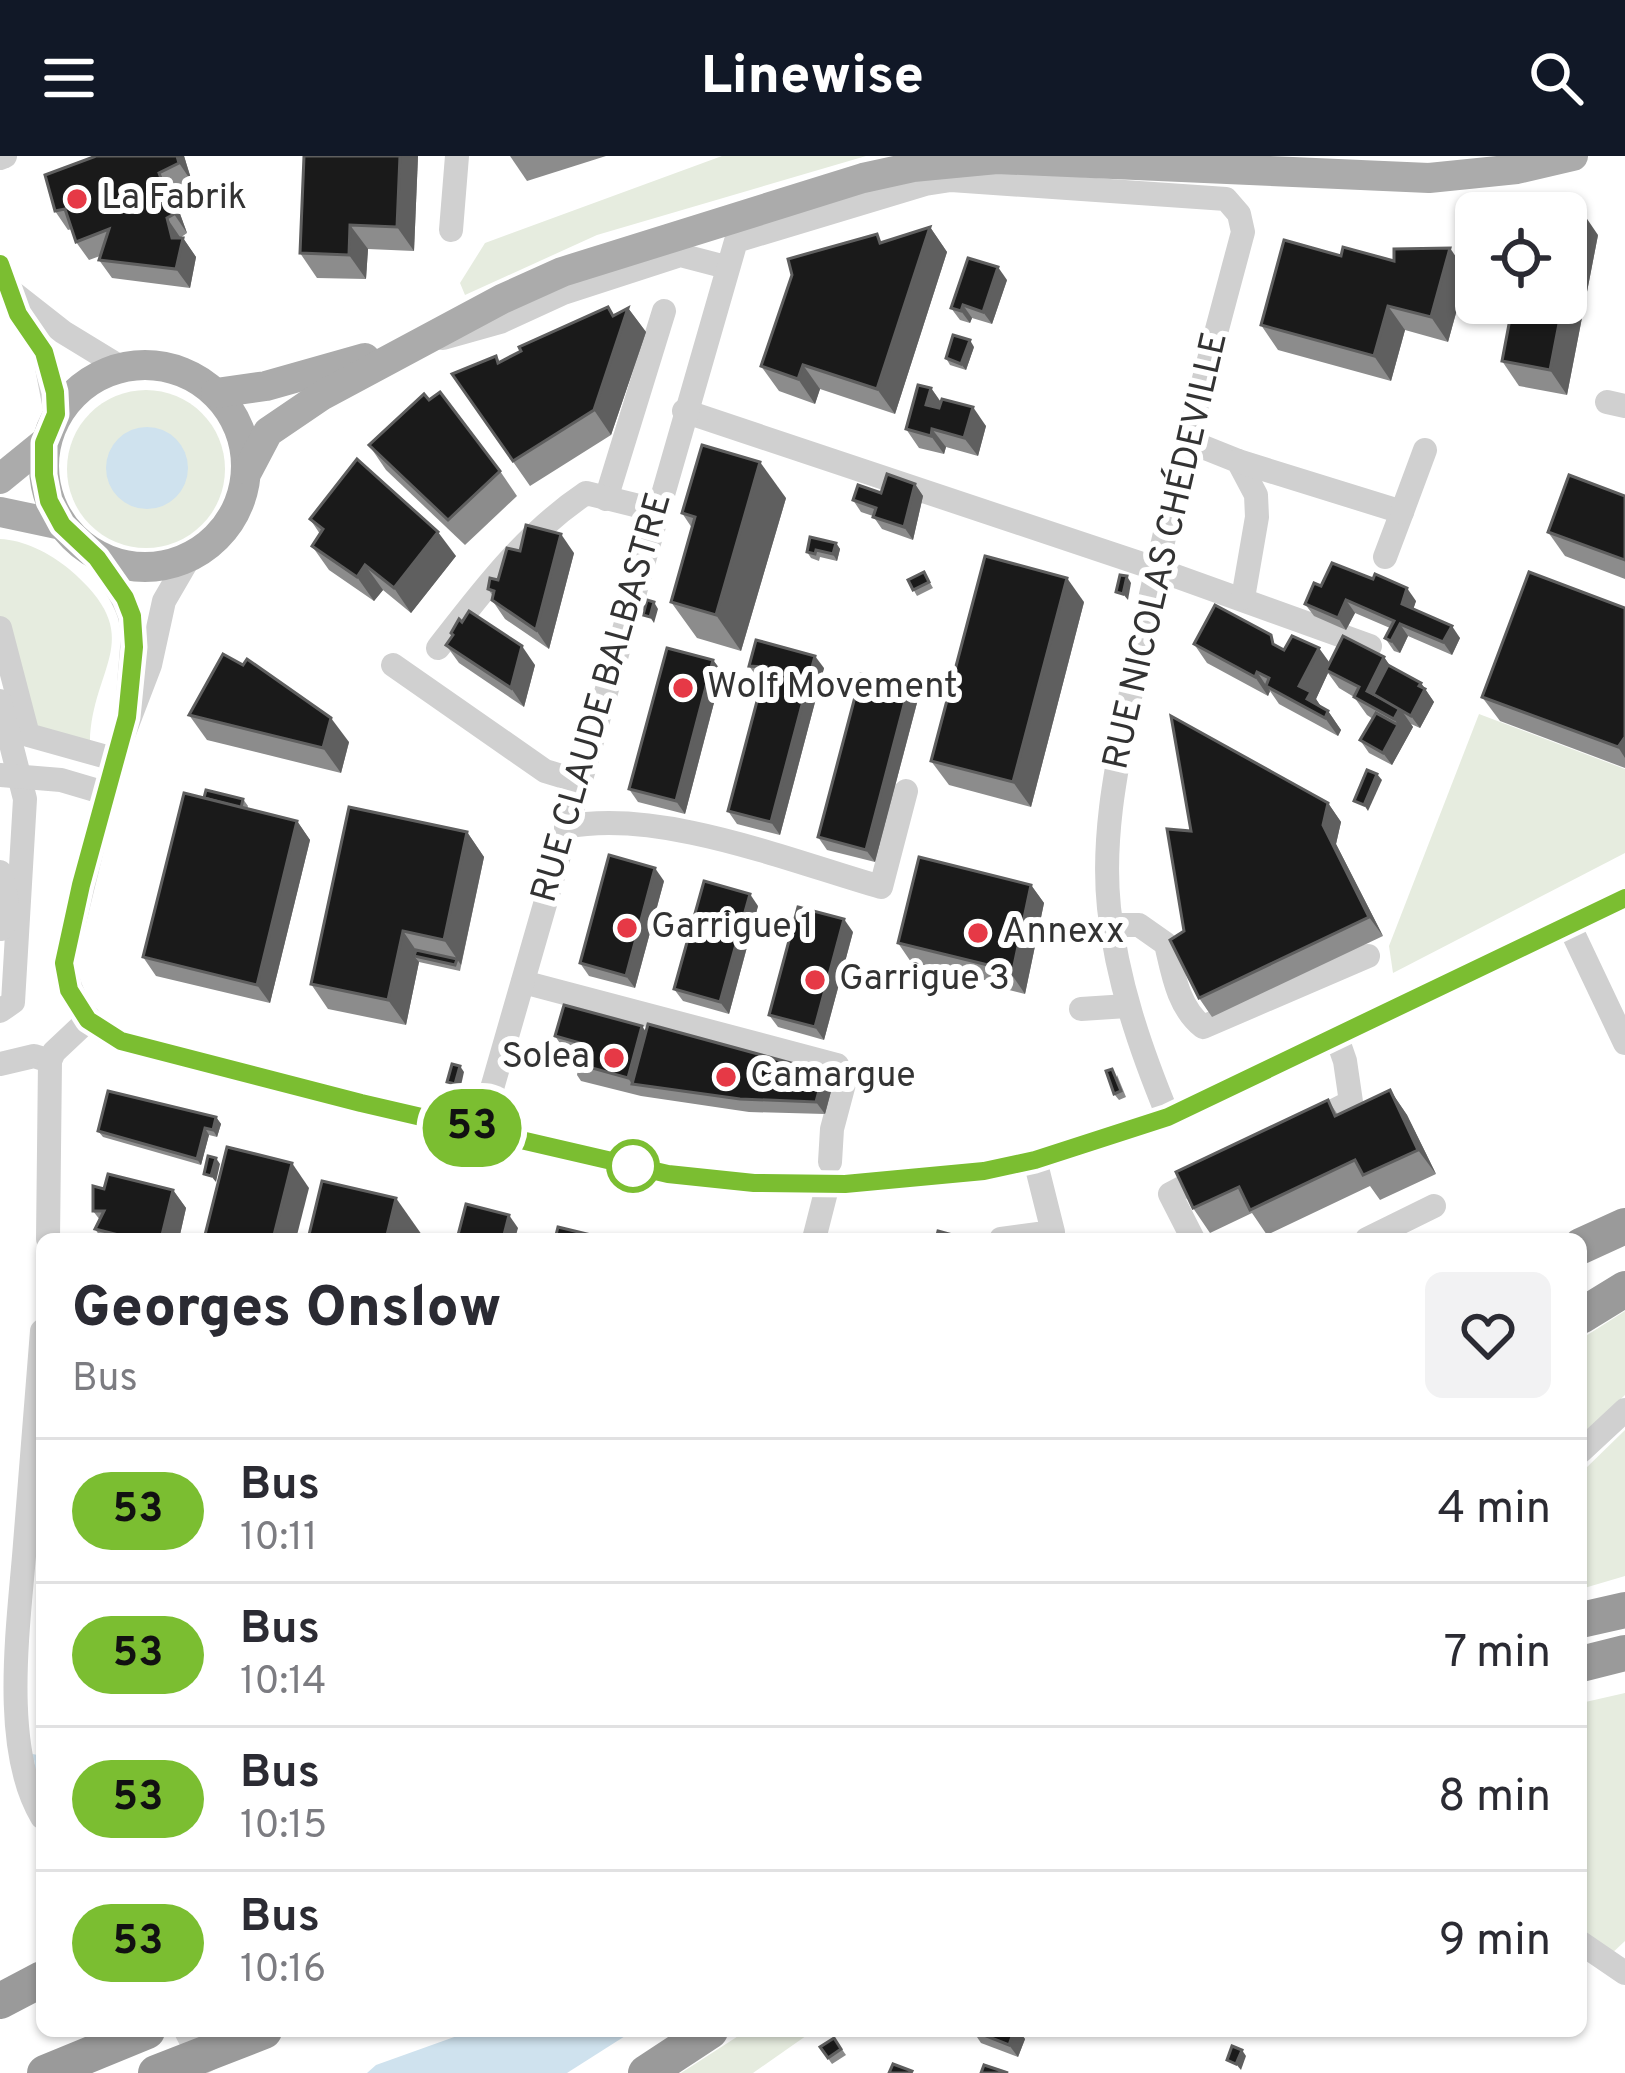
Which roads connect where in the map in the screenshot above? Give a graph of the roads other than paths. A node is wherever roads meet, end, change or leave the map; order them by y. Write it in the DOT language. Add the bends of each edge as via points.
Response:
graph roads {
  1 [pos="457,156"];
  2 [pos="1573,156"];
  3 [pos="451,230"];
  4 [pos="0,264"];
  5 [pos="726,267"];
  6 [pos="6,294"];
  7 [pos="664,311"];
  8 [pos="412,345"];
  9 [pos="122,368"];
  10 [pos="216,393"];
  11 [pos="684,412"];
  12 [pos="50,428"];
  13 [pos="1188,441"];
  14 [pos="1425,450"];
  15 [pos="1238,460"];
  16 [pos="248,470"];
  17 [pos="0,479"];
  18 [pos="606,499"];
  19 [pos="655,511"];
  20 [pos="0,512"];
  21 [pos="1402,512"];
  22 [pos="62,525"];
  23 [pos="1384,557"];
  24 [pos="97,558"];
  25 [pos="189,558"];
  26 [pos="1155,568"];
  27 [pos="1243,598"];
  28 [pos="0,628"];
  29 [pos="1370,646"];
  30 [pos="438,648"];
  31 [pos="393,664"];
  32 [pos="0,701"];
  33 [pos="127,717"];
  34 [pos="114,759"];
  35 [pos="9,775"];
  36 [pos="578,781"];
  37 [pos="905,791"];
  38 [pos="105,793"];
  39 [pos="566,827"];
  40 [pos="0,872"];
  41 [pos="1625,898"];
  42 [pos="1112,925"];
  43 [pos="1570,927"];
  44 [pos="1,928"];
  45 [pos="1368,956"];
  46 [pos="523,982"];
  47 [pos="1127,1006"];
  48 [pos="1081,1009"];
  49 [pos="0,1011"];
  50 [pos="88,1020"];
  51 [pos="1336,1037"];
  52 [pos="1625,1043"];
  53 [pos="50,1061"];
  54 [pos="0,1064"];
  55 [pos="1168,1117"];
  56 [pos="480,1130"];
  57 [pos="1291,1133"];
  58 [pos="1035,1160"];
  59 [pos="1230,1163"];
  60 [pos="829,1173"];
  61 [pos="1434,1206"];
  62 [pos="1625,1226"];
  63 [pos="48,1233"];
  64 [pos="815,1233"];
  65 [pos="1046,1233"];
  66 [pos="1190,1233"];
  67 [pos="1378,1233"];
  68 [pos="1587,1243"];
  69 [pos="1625,1288"];
  70 [pos="1587,1312"];
  71 [pos="36,1377"];
  72 [pos="1625,1410"];
  73 [pos="1587,1445"];
  74 [pos="12,1560"];
  75 [pos="10,1605"];
  76 [pos="1625,1610"];
  77 [pos="1587,1620"];
  78 [pos="1625,1653"];
  79 [pos="1587,1662"];
  80 [pos="26,1749"];
  81 [pos="36,1808"];
  82 [pos="1587,1947"];
  83 [pos="1625,1973"];
  84 [pos="36,1982"];
  85 [pos="0,2001"];
  86 [pos="132,2037"];
  87 [pos="249,2037"];
  88 [pos="701,2037"];
  89 [pos="45,2073"];
  90 [pos="156,2073"];
  91 [pos="646,2073"];
  1 -- 3 [label="street"];
  2 -- 8 [label="main road" via="1429,178 1034,159 913,166 562,272"];
  4 -- 6 [label="street"];
  5 -- 8 [label="street" via="680,255 472,332"];
  5 -- 11 [label="street, RUE CLAUDE BALBASTRE"];
  5 -- 13 [label="street, RUE NICOLAS CHÉDEVILLE" via="736,241 951,180 1226,199 1243,232"];
  6 -- 9 [label="street"];
  6 -- 12 [label="street" via="44,352 55,392"];
  7 -- 18 [label="street"];
  8 -- 10 [label="main road"];
  8 -- 16 [label="main road" via="268,432"];
  9 -- 10 [label="main road" via="174,369"];
  9 -- 12 [label="main road" via="79,389"];
  10 -- 16 [label="main road" via="242,434"];
  11 -- 19 [label="street, RUE CLAUDE BALBASTRE"];
  11 -- 26 [label="street"];
  12 -- 17 [label="main road"];
  12 -- 22 [label="main road" via="46,488"];
  13 -- 15 [label="street"];
  13 -- 26 [label="street, RUE NICOLAS CHÉDEVILLE"];
  14 -- 21 [label="street"];
  15 -- 21 [label="street"];
  15 -- 27 [label="street" via="1256,495 1257,518"];
  16 -- 25 [label="main road" via="234,517"];
  18 -- 19 [label="street"];
  18 -- 30 [label="street" via="586,494 559,512 510,556"];
  19 -- 36 [label="street, RUE CLAUDE BALBASTRE"];
  20 -- 22 [label="main road"];
  21 -- 23 [label="street"];
  22 -- 24 [label="main road"];
  24 -- 25 [label="main road" via="137,568"];
  24 -- 33 [label="street" via="132,616"];
  25 -- 33 [label="street" via="164,601 142,691"];
  26 -- 27 [label="street"];
  26 -- 42 [label="street, RUE NICOLAS CHÉDEVILLE" via="1113,783"];
  27 -- 29 [label="street"];
  28 -- 34 [label="street" via="28,735"];
  31 -- 36 [label="street" via="545,771"];
  32 -- 35 [label="street"];
  33 -- 34 [label="street"];
  34 -- 38 [label="street"];
  35 -- 38 [label="street"];
  35 -- 49 [label="street" via="25,799 13,1002"];
  36 -- 39 [label="street, RUE CLAUDE BALBASTRE"];
  37 -- 39 [label="street" via="881,887 691,833 607,821"];
  38 -- 50 [label="street" via="64,963"];
  39 -- 46 [label="street, RUE CLAUDE BALBASTRE"];
  40 -- 44 [label="street" via="8,902"];
  41 -- 43 [label="street"];
  42 -- 45 [label="street" via="1139,925 1166,944 1190,1016 1203,1027"];
  42 -- 47 [label="street, RUE NICOLAS CHÉDEVILLE"];
  43 -- 51 [label="street"];
  43 -- 52 [label="street"];
  46 -- 56 [label="street, RUE CLAUDE BALBASTRE"];
  46 -- 60 [label="street" via="836,1065 845,1080"];
  47 -- 48 [label="street"];
  47 -- 55 [label="street, RUE NICOLAS CHÉDEVILLE"];
  50 -- 53 [label="street"];
  50 -- 56 [label="street" via="121,1041"];
  51 -- 55 [label="street"];
  51 -- 57 [label="street" via="1351,1102"];
  53 -- 54 [label="street"];
  53 -- 63 [label="street"];
  55 -- 58 [label="street"];
  56 -- 60 [label="street" via="668,1174 754,1183"];
  58 -- 60 [label="street" via="984,1171"];
  58 -- 65 [label="street" via="1053,1232"];
  59 -- 66 [label="street" via="1170,1194"];
  60 -- 64 [label="street"];
  61 -- 67 [label="street"];
  62 -- 68 [label="highway"];
  69 -- 70 [label="highway"];
  71 -- 74 [label="street"];
  72 -- 73 [label="street"];
  74 -- 75 [label="street"];
  75 -- 80 [label="street"];
  76 -- 77 [label="highway"];
  78 -- 79 [label="highway"];
  80 -- 81 [label="street"];
  82 -- 83 [label="street"];
  84 -- 85 [label="highway"];
  86 -- 89 [label="highway"];
  87 -- 90 [label="highway"];
  88 -- 91 [label="highway"];
}
